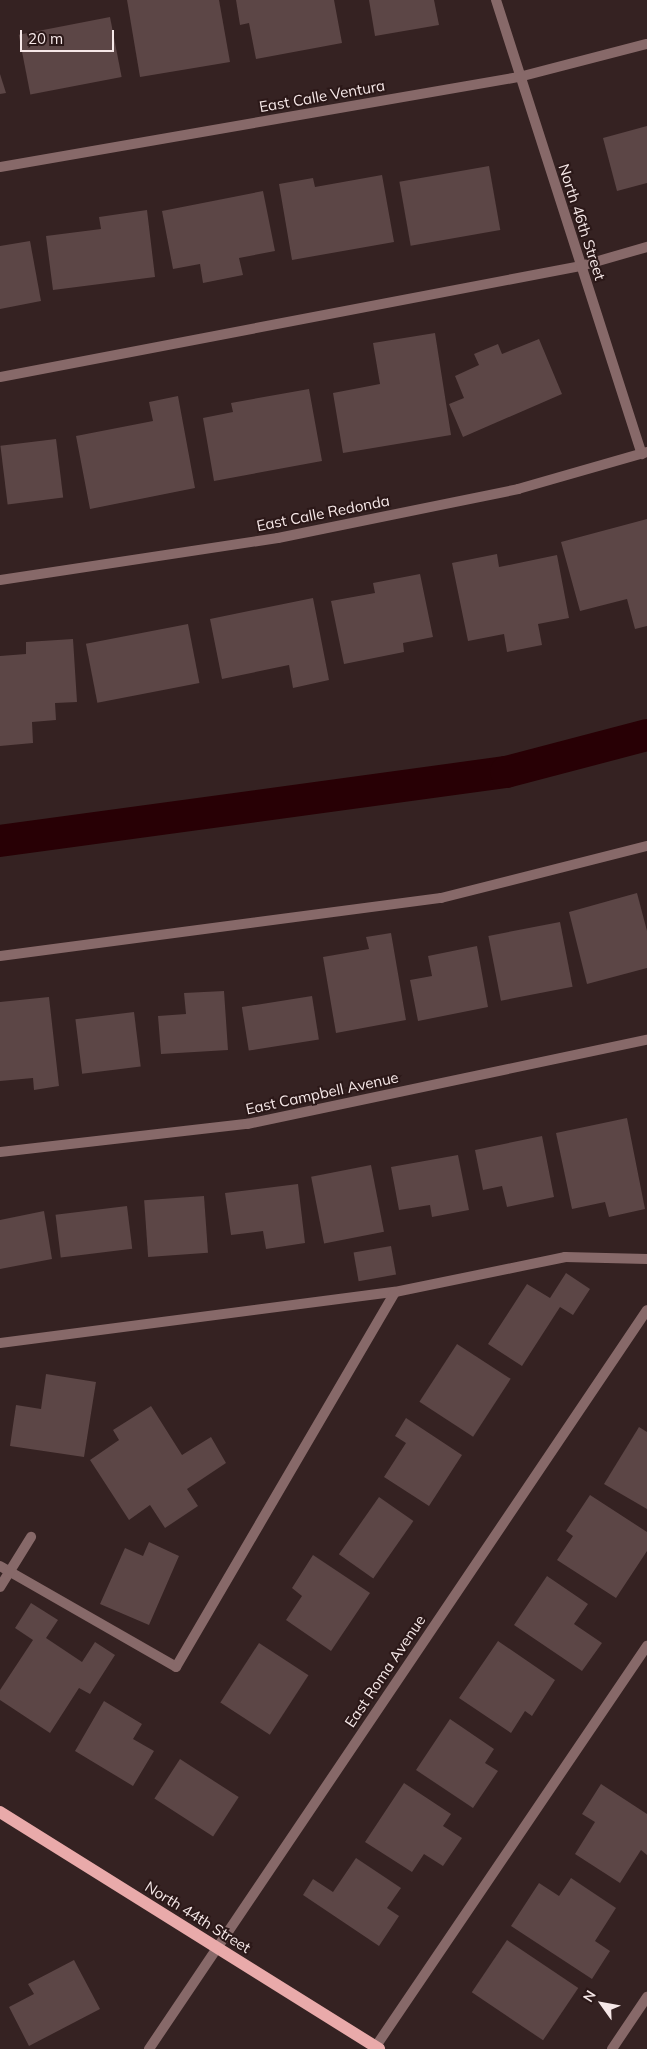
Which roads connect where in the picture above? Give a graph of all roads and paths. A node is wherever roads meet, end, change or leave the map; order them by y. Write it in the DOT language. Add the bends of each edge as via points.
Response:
graph roads {
  1 [pos="496,0"];
  2 [pos="647,44"];
  3 [pos="519,77"];
  4 [pos="0,167"];
  5 [pos="647,247"];
  6 [pos="581,266"];
  7 [pos="0,377"];
  8 [pos="644,453"];
  9 [pos="0,580"];
  10 [pos="647,846"];
  11 [pos="0,956"];
  12 [pos="647,1040"];
  13 [pos="0,1152"];
  14 [pos="647,1259"];
  15 [pos="395,1292"];
  16 [pos="647,1310"];
  17 [pos="0,1343"];
  18 [pos="31,1537"];
  19 [pos="0,1566"];
  20 [pos="10,1572"];
  21 [pos="0,1587"];
  22 [pos="647,1646"];
  23 [pos="0,1812"];
  24 [pos="216,1947"];
  25 [pos="647,1997"];
  26 [pos="376,2048"];
  27 [pos="149,2049"];
  28 [pos="612,2049"];
  1 -- 3 [label="street, North 46th Street"];
  2 -- 3 [label="street, East Calle Ventura"];
  3 -- 4 [label="street, East Calle Ventura"];
  3 -- 6 [label="street, North 46th Street"];
  5 -- 6 [label="street"];
  6 -- 7 [label="street"];
  6 -- 8 [label="street, North 46th Street"];
  8 -- 9 [label="street, East Calle Redonda" via="518,489 278,538"];
  10 -- 11 [label="street" via="442,898"];
  12 -- 13 [label="street, East Campbell Avenue" via="248,1124"];
  14 -- 15 [label="street" via="565,1257"];
  15 -- 17 [label="street"];
  15 -- 20 [label="street" via="176,1667"];
  16 -- 24 [label="street, East Roma Avenue"];
  18 -- 20 [label="street"];
  19 -- 20 [label="street"];
  20 -- 21 [label="street"];
  22 -- 26 [label="street"];
  23 -- 24 [label="main road, North 44th Street"];
  24 -- 26 [label="main road, North 44th Street"];
  24 -- 27 [label="street, East Roma Avenue"];
  25 -- 28 [label="street"];
}
